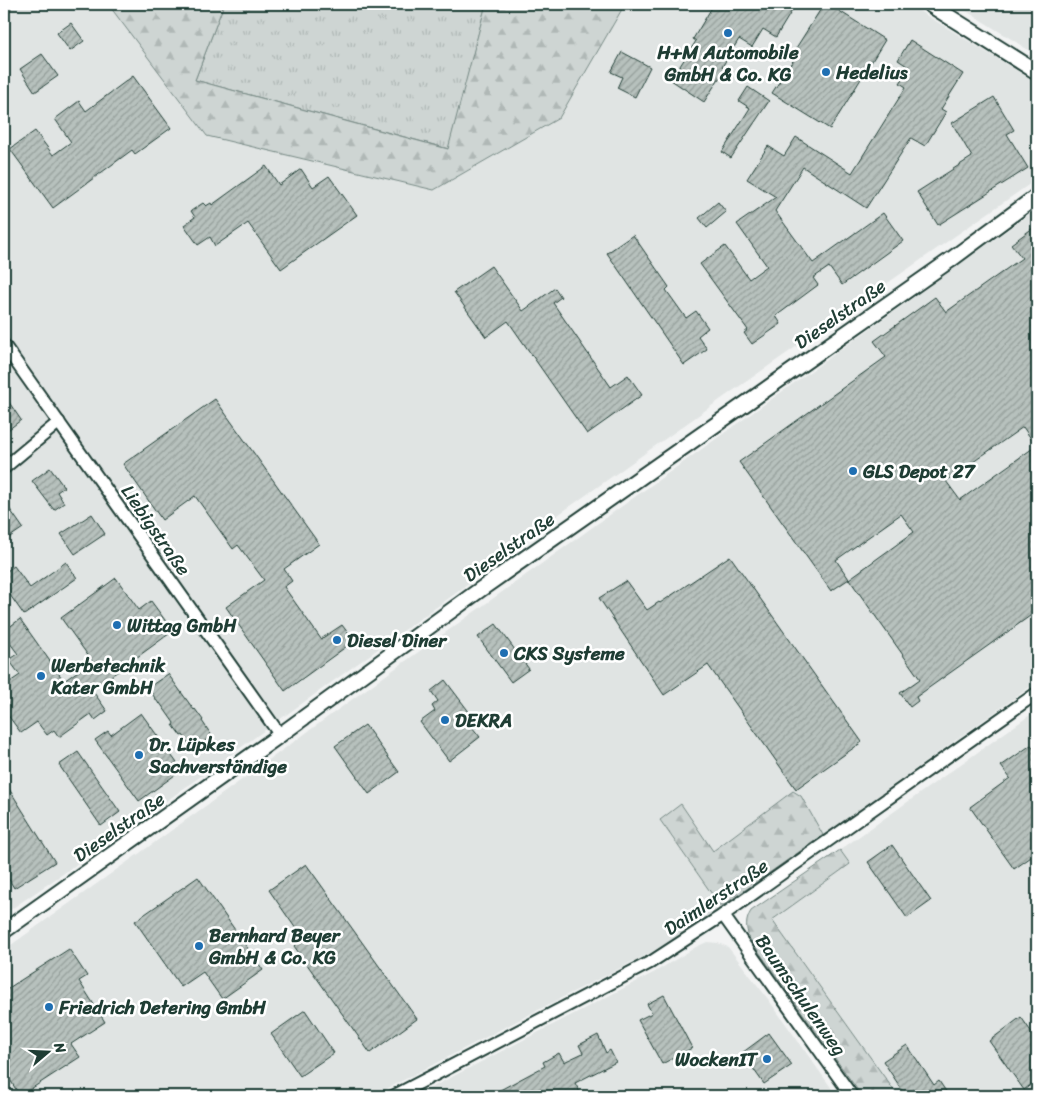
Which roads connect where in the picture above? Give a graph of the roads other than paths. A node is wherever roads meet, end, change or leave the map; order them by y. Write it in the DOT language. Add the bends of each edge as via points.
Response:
graph roads {
  1 [pos="929,4"];
  2 [pos="1037,72"];
  3 [pos="1037,196"];
  4 [pos="4,345"];
  5 [pos="59,422"];
  6 [pos="4,468"];
  7 [pos="1037,692"];
  8 [pos="280,736"];
  9 [pos="722,915"];
  10 [pos="4,931"];
  11 [pos="394,1096"];
  12 [pos="852,1096"];
  1 -- 2 [label="street"];
  3 -- 8 [label="street, Dieselstraße"];
  4 -- 5 [label="street, Liebigstraße"];
  5 -- 6 [label="street"];
  5 -- 8 [label="street, Liebigstraße"];
  7 -- 9 [label="street, Daimlerstraße"];
  8 -- 10 [label="street, Dieselstraße"];
  9 -- 11 [label="street, Daimlerstraße" via="651,962"];
  9 -- 12 [label="street, Baumschulenweg"];
}
